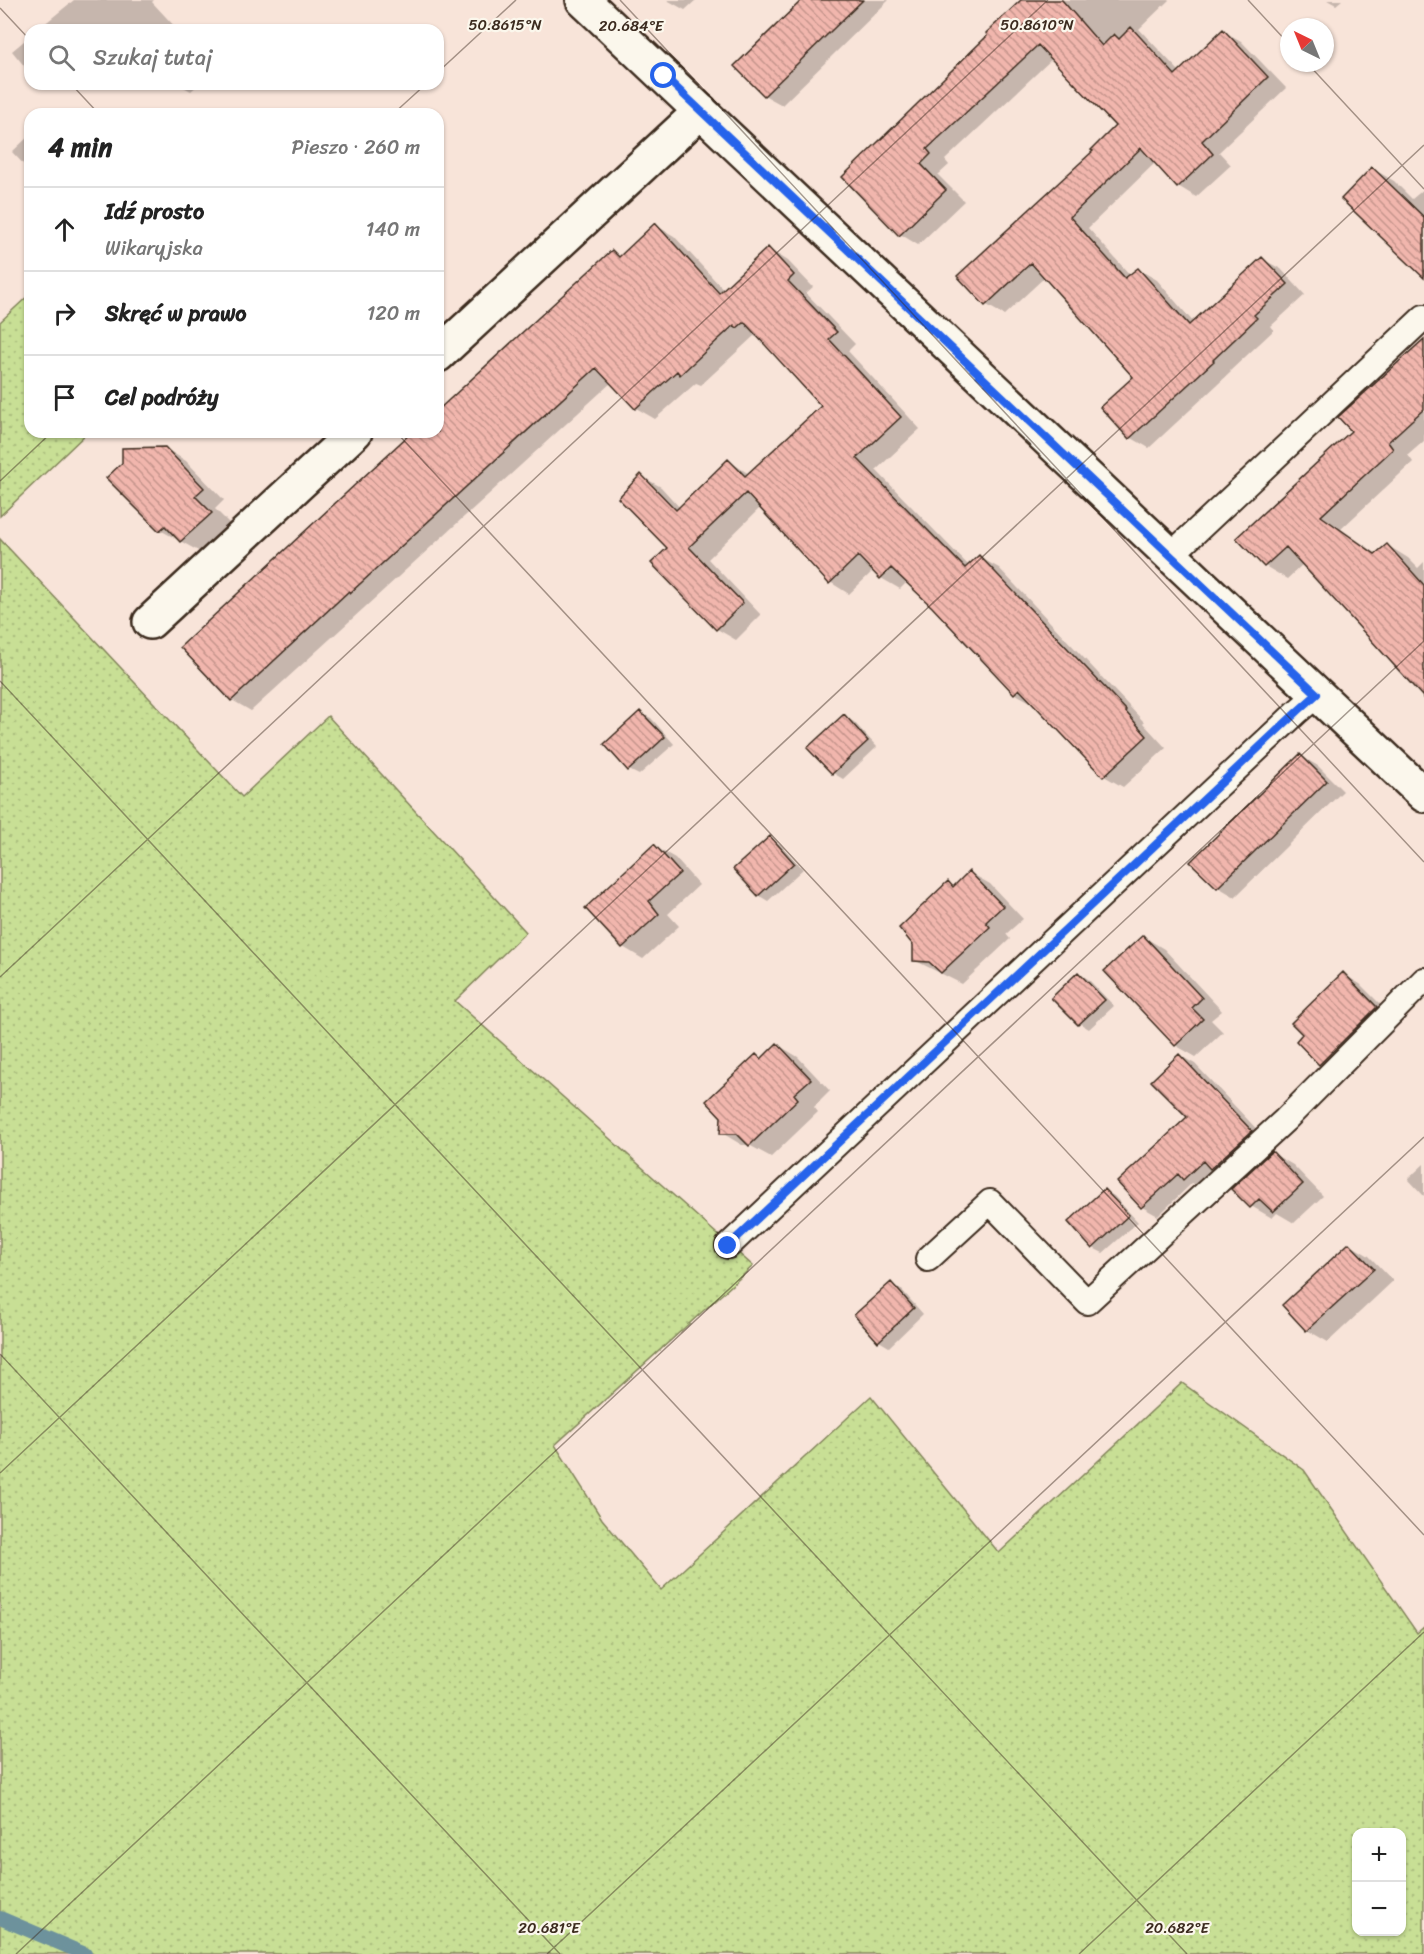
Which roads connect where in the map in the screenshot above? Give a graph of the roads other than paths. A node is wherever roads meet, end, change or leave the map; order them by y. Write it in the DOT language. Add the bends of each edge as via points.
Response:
graph roads {
  1 [pos="583,0"];
  2 [pos="701,111"];
  3 [pos="1424,317"];
  4 [pos="444,349"];
  5 [pos="349,438"];
  6 [pos="1171,555"];
  7 [pos="150,622"];
  8 [pos="1317,694"];
  9 [pos="1424,795"];
  10 [pos="1424,980"];
  11 [pos="728,1246"];
  12 [pos="928,1259"];
  1 -- 2 [label="street"];
  2 -- 4 [label="street"];
  2 -- 6 [label="street"];
  3 -- 6 [label="lane"];
  5 -- 7 [label="street"];
  6 -- 8 [label="street"];
  8 -- 9 [label="street"];
  8 -- 11 [label="lane"];
  10 -- 12 [label="lane" via="1285,1120 1087,1302 990,1202"];
}
